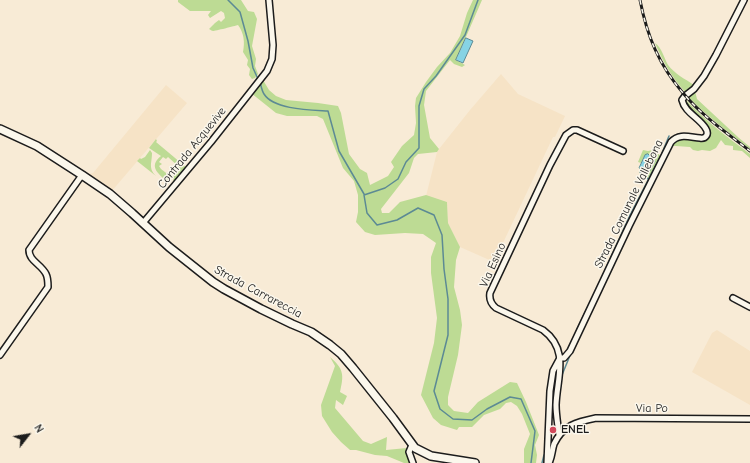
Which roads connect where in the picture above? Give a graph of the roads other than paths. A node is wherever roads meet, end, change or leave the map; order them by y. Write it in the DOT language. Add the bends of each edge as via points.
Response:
graph roads {
  1 [pos="269,0"];
  2 [pos="744,0"];
  3 [pos="0,129"];
  4 [pos="623,151"];
  5 [pos="82,175"];
  6 [pos="144,223"];
  7 [pos="733,298"];
  8 [pos="750,307"];
  9 [pos="0,355"];
  10 [pos="560,358"];
  11 [pos="557,415"];
  12 [pos="750,418"];
  13 [pos="568,427"];
  14 [pos="548,432"];
  15 [pos="560,435"];
  16 [pos="412,445"];
  17 [pos="552,460"];
  18 [pos="413,463"];
  19 [pos="475,463"];
  20 [pos="548,463"];
  1 -- 6 [label="street, Contrada Acquevive" via="272,59 267,71"];
  2 -- 10 [label="street, Strada Comunale Vallebona" via="704,76 682,100 687,110 707,130 706,137 703,139 679,136 671,142 570,352 564,358"];
  3 -- 5 [label="main road, Strada Carrareccia" via="37,146"];
  4 -- 10 [label="street, Via Esino" via="577,130 566,135 490,293 490,299 496,308 548,334 555,343"];
  5 -- 6 [label="main road, Strada Carrareccia"];
  5 -- 9 [label="street" via="29,250 30,257 47,274 48,287"];
  6 -- 16 [label="main road, Strada Carrareccia" via="213,282 261,309 311,332 341,354"];
  7 -- 8 [label="street"];
  10 -- 11 [label="street"];
  10 -- 14 [label="street" via="553,371"];
  11 -- 13 [label="street" via="563,425"];
  11 -- 15 [label="street"];
  12 -- 13 [label="street, Via Po" via="596,418 576,422"];
  13 -- 15 [label="street, Via Po"];
  14 -- 15 [label="street" via="554,436"];
  14 -- 20 [label="street"];
  15 -- 17 [label="street" via="554,445"];
  16 -- 18 [label="street" via="410,452"];
  16 -- 19 [label="main road, Strada Carrareccia" via="431,456"];
  17 -- 20 [label="street"];
}
